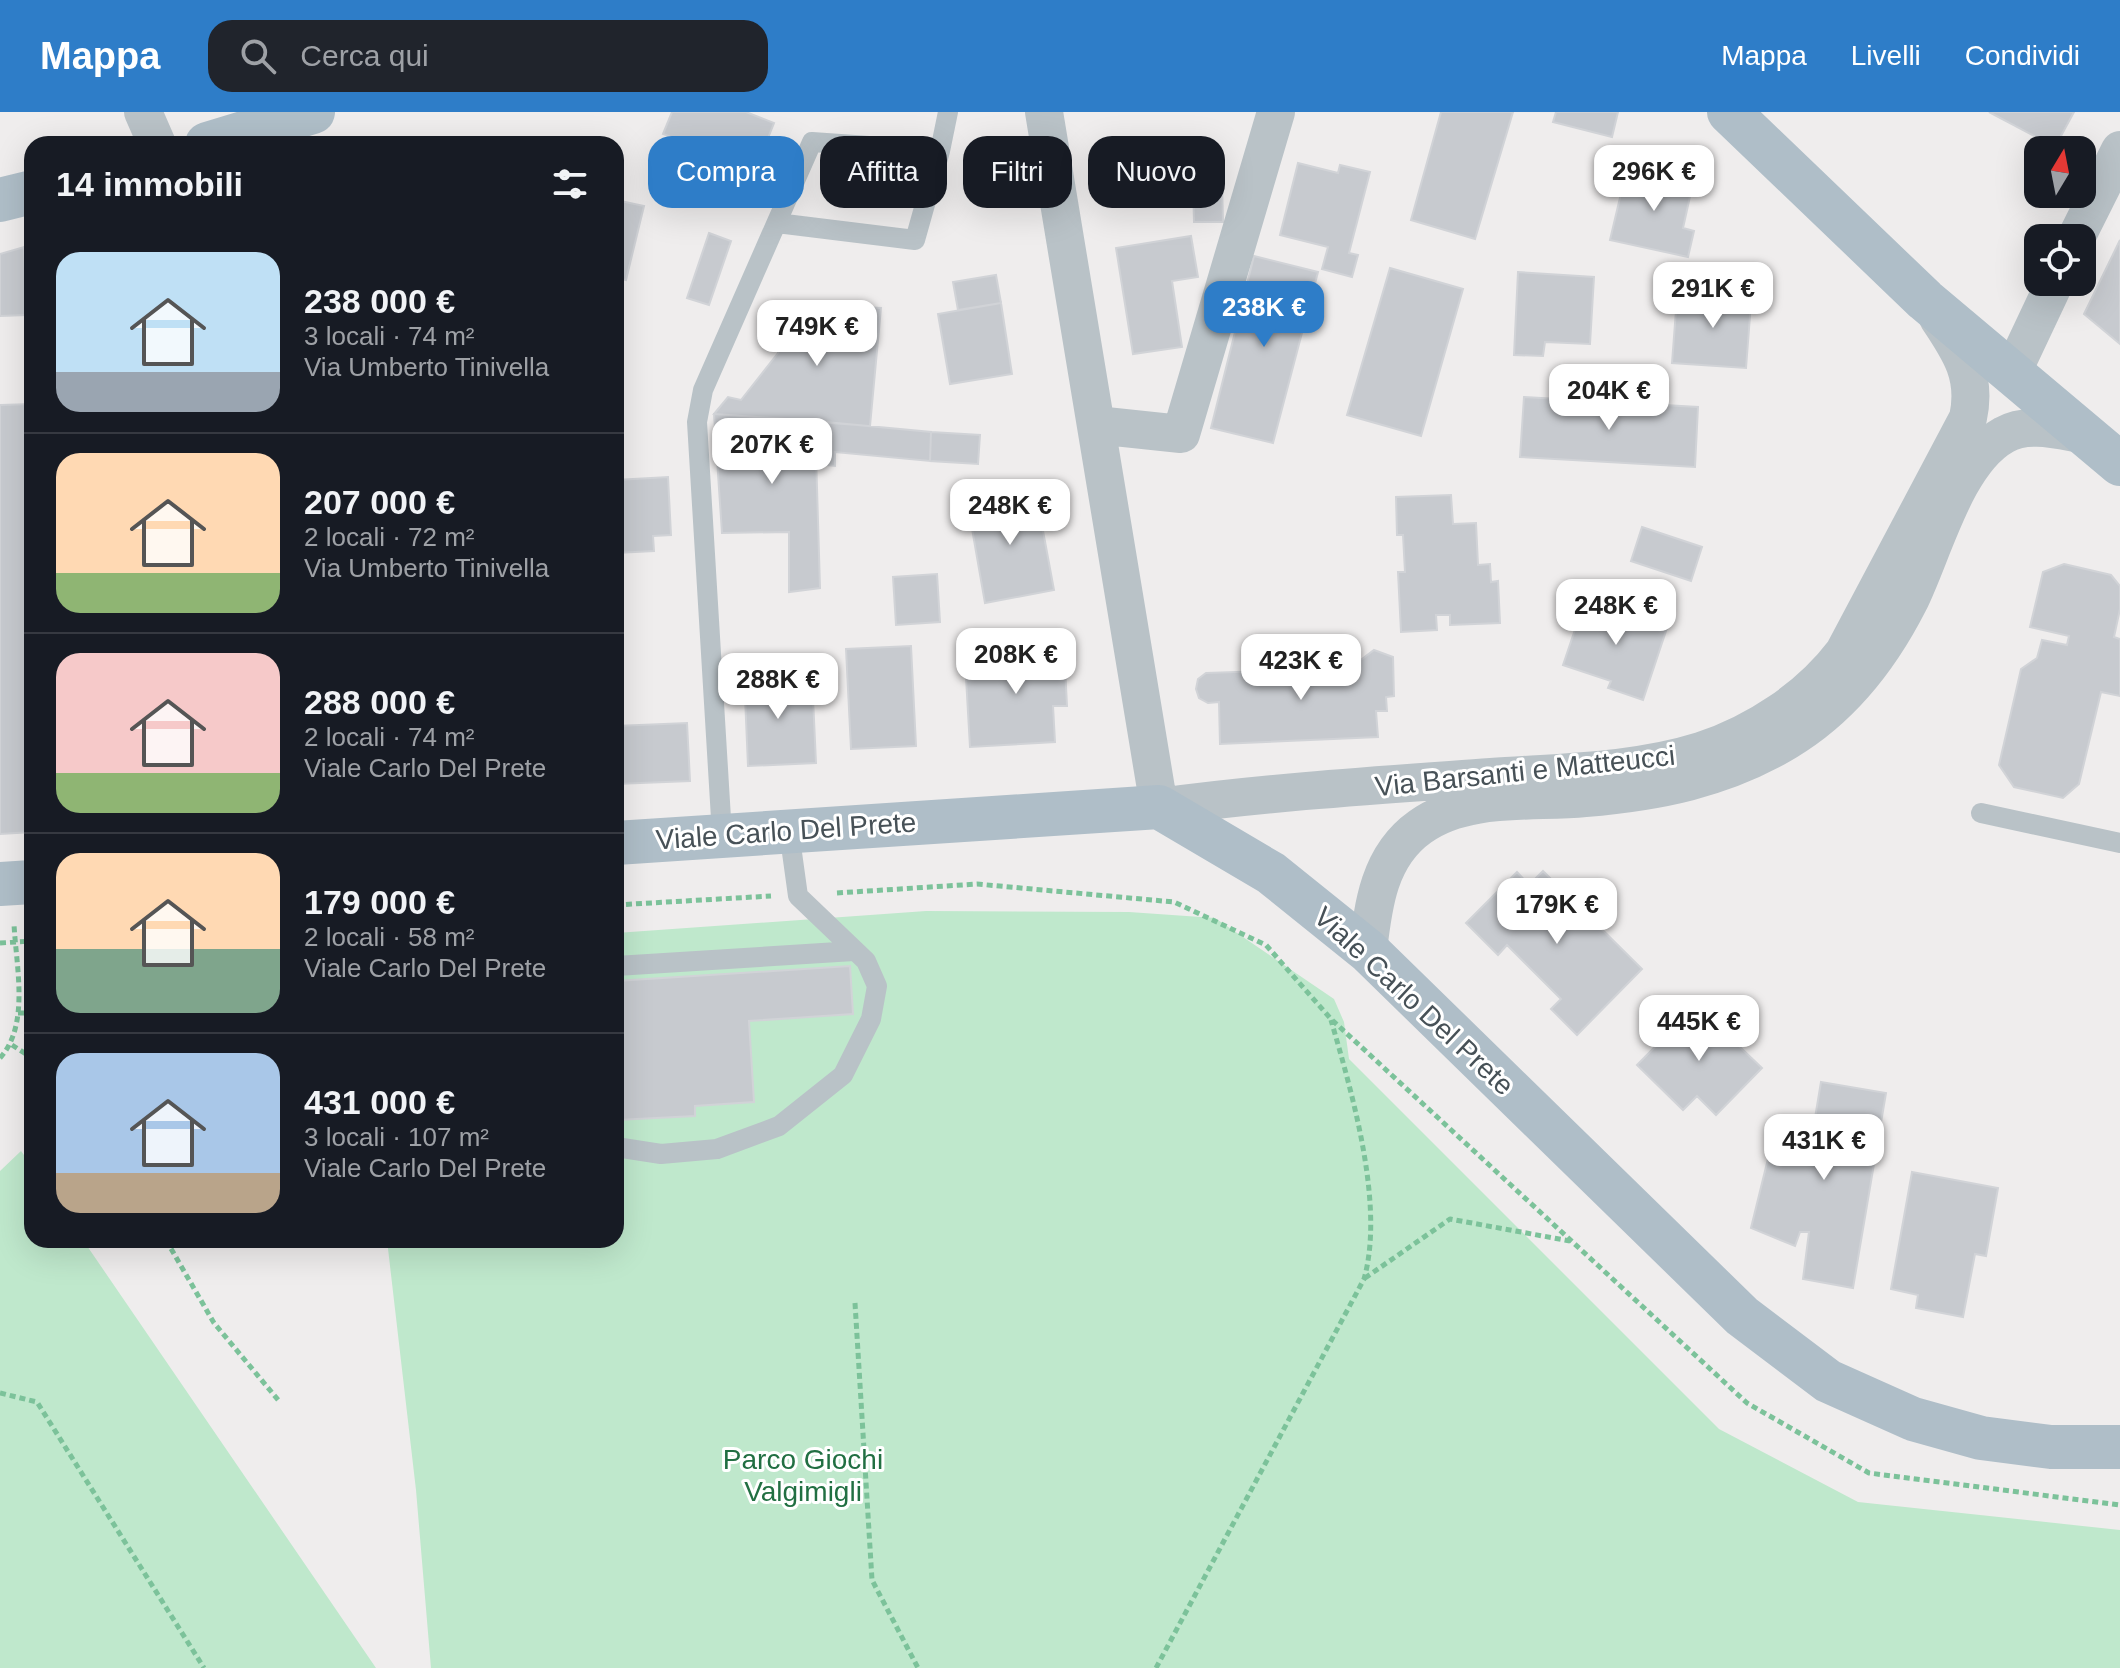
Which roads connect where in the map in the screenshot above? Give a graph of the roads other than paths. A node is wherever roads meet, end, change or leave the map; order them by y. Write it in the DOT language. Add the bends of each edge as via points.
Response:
graph roads {
  1 [pos="143,112"];
  2 [pos="313,112"];
  3 [pos="948,112"];
  4 [pos="1044,112"];
  5 [pos="1276,112"];
  6 [pos="1729,112"];
  7 [pos="154,136"];
  8 [pos="234,136"];
  9 [pos="943,136"];
  10 [pos="820,143"];
  11 [pos="2120,150"];
  12 [pos="24,194"];
  13 [pos="0,200"];
  14 [pos="924,208"];
  15 [pos="777,223"];
  16 [pos="2083,224"];
  17 [pos="2048,296"];
  18 [pos="1925,300"];
  19 [pos="2013,371"];
  20 [pos="1096,425"];
  21 [pos="2087,435"];
  22 [pos="2120,464"];
  23 [pos="1159,807"];
  24 [pos="1981,813"];
  25 [pos="789,831"];
  26 [pos="722,835"];
  27 [pos="624,842"];
  28 [pos="2120,843"];
  29 [pos="854,951"];
  30 [pos="1368,951"];
  31 [pos="624,965"];
  32 [pos="624,1148"];
  33 [pos="2120,1447"];
  1 -- 7 [label="street"];
  2 -- 8 [label="main road"];
  3 -- 9 [label="lane"];
  4 -- 20 [label="street"];
  5 -- 20 [label="street" via="1181,434"];
  6 -- 18 [label="main road, Via Barsanti e Matteucci"];
  10 -- 15 [label="lane" via="812,142"];
  11 -- 16 [label="street"];
  12 -- 13 [label="main road"];
  14 -- 15 [label="lane" via="915,240"];
  15 -- 26 [label="lane" via="703,390 697,422"];
  17 -- 19 [label="street"];
  18 -- 19 [label="main road, Via Barsanti e Matteucci"];
  18 -- 23 [label="street, Via Barsanti e Matteucci" via="1969,368 1968,418 1844,652 1824,678 1794,702 1740,735 1666,760"];
  19 -- 21 [label="main road, Via Barsanti e Matteucci"];
  20 -- 23 [label="street"];
  21 -- 22 [label="main road, Via Barsanti e Matteucci"];
  21 -- 30 [label="street, Via Barsanti e Matteucci" via="2018,430 1983,452 1959,490 1891,635 1836,706 1800,733 1747,762 1669,789 1477,805 1436,816 1407,838 1381,877"];
  23 -- 25 [label="main road, Viale Carlo Del Prete"];
  23 -- 30 [label="main road, Viale Carlo Del Prete" via="1271,873"];
  24 -- 28 [label="lane"];
  25 -- 26 [label="main road, Viale Carlo Del Prete"];
  25 -- 29 [label="lane" via="798,896"];
  26 -- 27 [label="main road, Viale Carlo Del Prete"];
  29 -- 31 [label="lane"];
  29 -- 32 [label="lane" via="866,961 877,986 871,1019 843,1075 779,1126 717,1149 661,1154"];
  30 -- 33 [label="main road, Viale Carlo Del Prete" via="1742,1316 1828,1381 1913,1419 1981,1438 2051,1447"];
}
